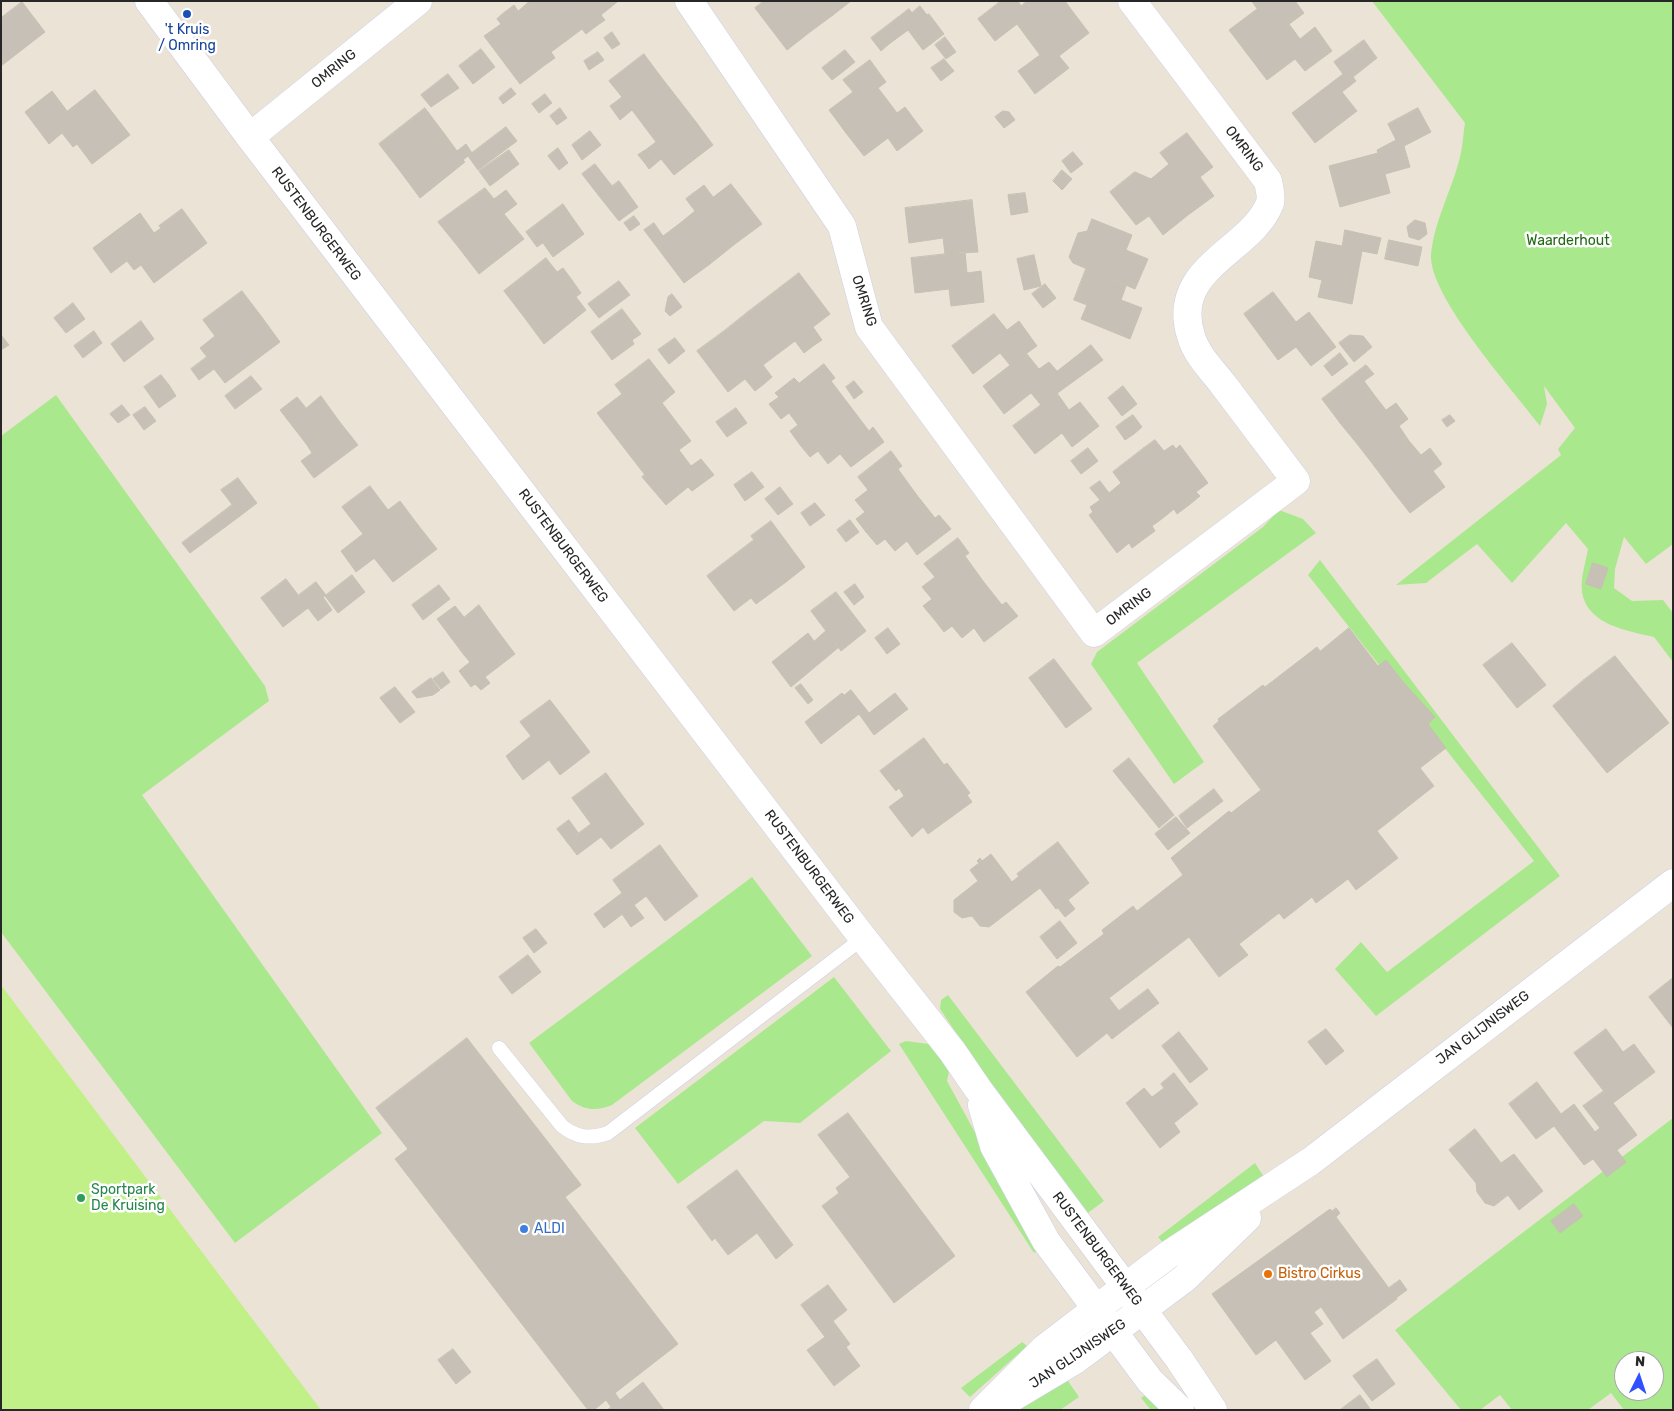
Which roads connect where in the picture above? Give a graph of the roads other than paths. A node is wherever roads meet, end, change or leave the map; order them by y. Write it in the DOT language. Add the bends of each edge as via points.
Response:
graph roads {
  1 [pos="149,1"];
  2 [pos="418,1"];
  3 [pos="689,1"];
  4 [pos="1132,1"];
  5 [pos="250,137"];
  6 [pos="1673,883"];
  7 [pos="863,938"];
  8 [pos="499,1048"];
  9 [pos="978,1090"];
  10 [pos="1293,1173"];
  11 [pos="1125,1287"];
  12 [pos="1096,1308"];
  13 [pos="1142,1310"];
  14 [pos="1114,1332"];
  15 [pos="983,1410"];
  16 [pos="991,1410"];
  17 [pos="1180,1410"];
  18 [pos="1214,1410"];
  1 -- 5 [label="street, RUSTENBURGERWEG"];
  2 -- 5 [label="street, OMRING"];
  3 -- 4 [label="street, OMRING" via="842,226 869,327 1094,633 1296,481 1196,348 1188,320 1189,299 1199,277 1258,221 1267,208 1271,201 1268,181"];
  5 -- 7 [label="street, RUSTENBURGERWEG"];
  6 -- 10 [label="street, JAN GLIJNISWEG"];
  7 -- 8 [label="lane" via="608,1133 596,1137 572,1134 562,1126"];
  7 -- 9 [label="street, RUSTENBURGERWEG" via="952,1051"];
  9 -- 11 [label="street, RUSTENBURGERWEG"];
  9 -- 12 [label="street, RUSTENBURGERWEG" via="994,1146 1046,1241"];
  10 -- 11 [label="street, JAN GLIJNISWEG"];
  10 -- 13 [label="street, JAN GLIJNISWEG" via="1185,1278"];
  11 -- 12 [label="street, JAN GLIJNISWEG"];
  11 -- 13 [label="street, RUSTENBURGERWEG"];
  12 -- 14 [label="street, RUSTENBURGERWEG"];
  12 -- 15 [label="street, JAN GLIJNISWEG" via="1045,1348"];
  13 -- 14 [label="street, JAN GLIJNISWEG"];
  13 -- 18 [label="street, RUSTENBURGERWEG"];
  14 -- 16 [label="street, JAN GLIJNISWEG" via="1075,1360"];
  14 -- 17 [label="street, RUSTENBURGERWEG" via="1150,1381"];
}
